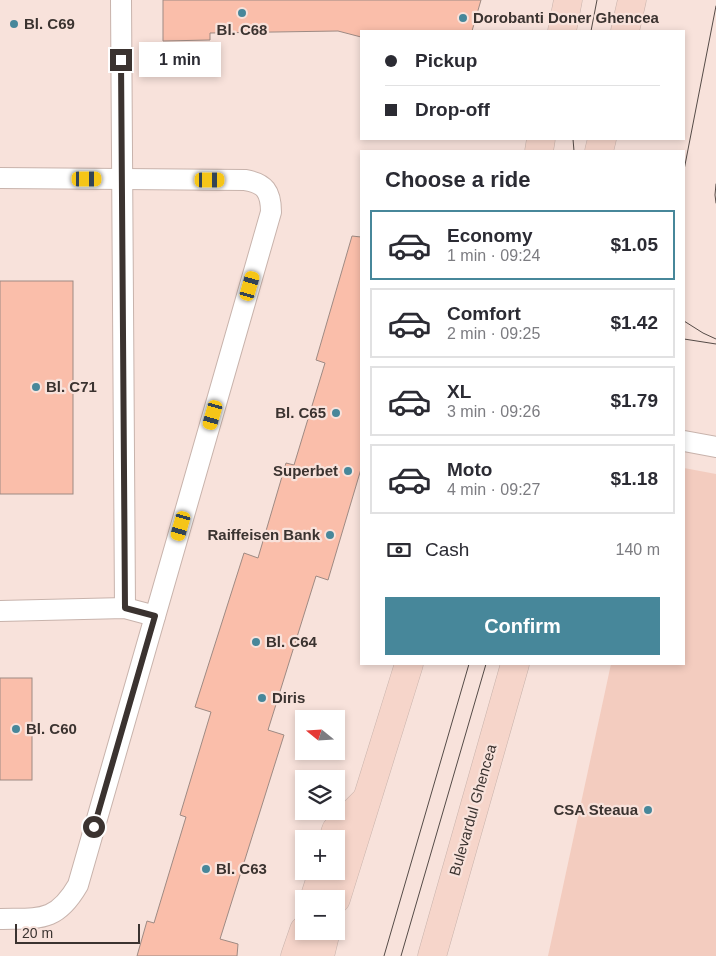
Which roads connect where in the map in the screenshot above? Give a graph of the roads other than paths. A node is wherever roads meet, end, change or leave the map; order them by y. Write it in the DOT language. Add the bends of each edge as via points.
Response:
graph roads {
  1 [pos="121,0"];
  2 [pos="568,0"];
  3 [pos="632,0"];
  4 [pos="562,30"];
  5 [pos="625,30"];
  6 [pos="0,178"];
  7 [pos="122,179"];
  8 [pos="685,441"];
  9 [pos="716,447"];
  10 [pos="125,608"];
  11 [pos="0,611"];
  12 [pos="155,616"];
  13 [pos="410,665"];
  14 [pos="515,665"];
  15 [pos="368,798"];
  16 [pos="336,830"];
  17 [pos="339,890"];
  18 [pos="0,919"];
  19 [pos="301,940"];
  20 [pos="324,940"];
  21 [pos="295,956"];
  22 [pos="320,956"];
  23 [pos="432,956"];
  1 -- 7 [label="lane"];
  2 -- 4 [label="main road"];
  3 -- 5 [label="main road"];
  6 -- 7 [label="lane"];
  7 -- 10 [label="lane"];
  7 -- 12 [label="lane" via="245,180 257,182 271,200 271,212"];
  8 -- 9 [label="lane"];
  10 -- 11 [label="lane"];
  10 -- 12 [label="lane"];
  12 -- 18 [label="lane" via="78,884 71,897 49,916"];
  13 -- 15 [label="main road"];
  14 -- 23 [label="main road, Bulevardul Ghencea"];
  15 -- 16 [label="main road"];
  15 -- 17 [label="main road"];
  19 -- 21 [label="main road"];
  20 -- 22 [label="main road"];
}
